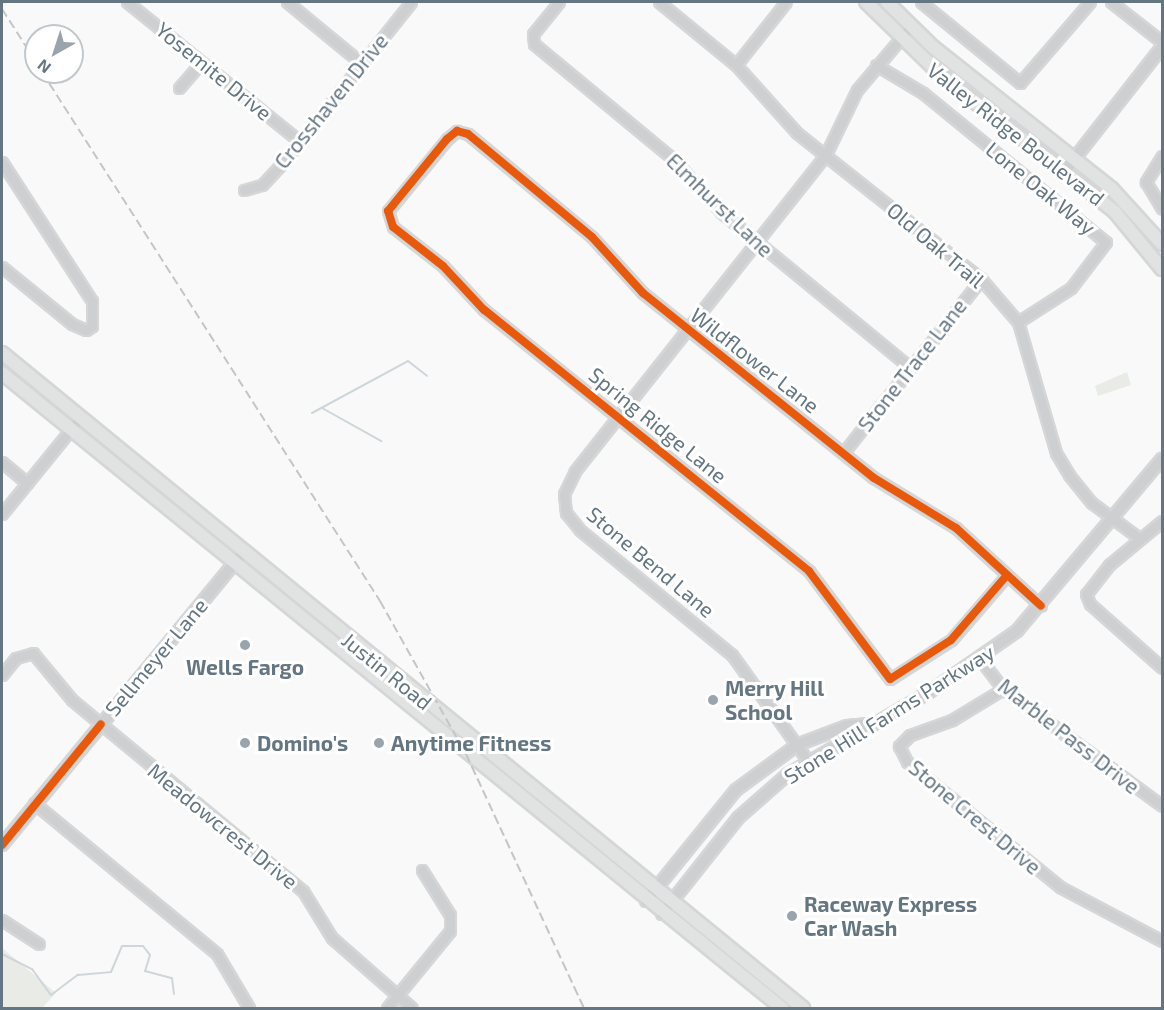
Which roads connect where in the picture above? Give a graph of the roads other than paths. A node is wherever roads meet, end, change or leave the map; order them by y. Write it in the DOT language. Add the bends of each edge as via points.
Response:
graph roads {
  1 [pos="128,2"];
  2 [pos="287,2"];
  3 [pos="411,2"];
  4 [pos="559,2"];
  5 [pos="659,2"];
  6 [pos="786,2"];
  7 [pos="866,2"];
  8 [pos="887,2"];
  9 [pos="921,2"];
  10 [pos="1090,2"];
  11 [pos="1111,2"];
  12 [pos="910,27"];
  13 [pos="899,38"];
  14 [pos="1162,44"];
  15 [pos="201,63"];
  16 [pos="361,63"];
  17 [pos="736,65"];
  18 [pos="876,65"];
  19 [pos="179,88"];
  20 [pos="299,141"];
  21 [pos="826,154"];
  22 [pos="1162,156"];
  23 [pos="1074,159"];
  24 [pos="2,162"];
  25 [pos="1064,172"];
  26 [pos="244,190"];
  27 [pos="1162,209"];
  28 [pos="387,216"];
  29 [pos="758,243"];
  30 [pos="1162,244"];
  31 [pos="2,267"];
  32 [pos="1162,269"];
  33 [pos="981,279"];
  34 [pos="1018,322"];
  35 [pos="687,330"];
  36 [pos="2,353"];
  37 [pos="911,368"];
  38 [pos="2,373"];
  39 [pos="618,416"];
  40 [pos="80,418"];
  41 [pos="71,430"];
  42 [pos="844,452"];
  43 [pos="1162,459"];
  44 [pos="2,462"];
  45 [pos="120,470"];
  46 [pos="27,483"];
  47 [pos="173,496"];
  48 [pos="2,514"];
  49 [pos="1113,518"];
  50 [pos="1162,521"];
  51 [pos="1139,538"];
  52 [pos="243,553"];
  53 [pos="234,564"];
  54 [pos="1007,575"];
  55 [pos="1041,606"];
  56 [pos="981,660"];
  57 [pos="1162,668"];
  58 [pos="2,675"];
  59 [pos="1004,689"];
  60 [pos="101,724"];
  61 [pos="869,724"];
  62 [pos="797,745"];
  63 [pos="808,761"];
  64 [pos="34,803"];
  65 [pos="721,805"];
  66 [pos="1162,806"];
  67 [pos="738,818"];
  68 [pos="2,845"];
  69 [pos="422,870"];
  70 [pos="655,889"];
  71 [pos="646,901"];
  72 [pos="672,903"];
  73 [pos="662,914"];
  74 [pos="2,920"];
  75 [pos="1162,941"];
  76 [pos="39,944"];
  77 [pos="397,996"];
  78 [pos="249,1008"];
  79 [pos="387,1008"];
  80 [pos="412,1008"];
  81 [pos="782,1008"];
  82 [pos="800,1008"];
  1 -- 15 [label="street, Yosemite Drive"];
  2 -- 16 [label="street"];
  3 -- 16 [label="street, Crosshaven Drive"];
  4 -- 29 [label="street, Elmhurst Lane" via="532,40 646,135"];
  5 -- 17 [label="street, Old Oak Trail"];
  6 -- 17 [label="street"];
  7 -- 13 [label="main road, Valley Ridge Boulevard"];
  8 -- 12 [label="main road, Valley Ridge Boulevard"];
  9 -- 10 [label="street" via="1020,83"];
  11 -- 14 [label="street"];
  12 -- 13 [label="street, Stone Bend Lane"];
  12 -- 23 [label="main road, Valley Ridge Boulevard"];
  13 -- 18 [label="street, Stone Bend Lane"];
  13 -- 25 [label="main road, Valley Ridge Boulevard"];
  14 -- 23 [label="street"];
  15 -- 19 [label="street"];
  15 -- 20 [label="street, Yosemite Drive"];
  16 -- 20 [label="street, Crosshaven Drive"];
  17 -- 21 [label="street, Old Oak Trail" via="779,116"];
  18 -- 21 [label="street, Stone Bend Lane" via="850,100"];
  18 -- 34 [label="street, Lone Oak Way" via="923,93 1106,242 1071,288"];
  20 -- 26 [label="street, Crosshaven Drive" via="262,185"];
  21 -- 29 [label="street, Stone Bend Lane"];
  21 -- 33 [label="street, Old Oak Trail"];
  22 -- 27 [label="street" via="1146,182"];
  23 -- 25 [label="street"];
  23 -- 30 [label="main road, Valley Ridge Boulevard" via="1112,189"];
  24 -- 31 [label="street" via="92,301 92,326 86,330 72,324"];
  25 -- 32 [label="main road, Valley Ridge Boulevard" via="1115,212"];
  28 -- 35 [label="street, Wildflower Lane" via="457,131 468,134 592,237 643,293"];
  28 -- 39 [label="street, Spring Ridge Lane" via="484,310"];
  29 -- 35 [label="street, Stone Bend Lane"];
  29 -- 37 [label="street, Elmhurst Lane"];
  33 -- 34 [label="street, Old Oak Trail"];
  33 -- 37 [label="street, Stone Trace Lane"];
  34 -- 49 [label="street, Old Oak Trail" via="1056,453 1083,492"];
  35 -- 39 [label="street, Stone Bend Lane"];
  35 -- 42 [label="street, Wildflower Lane"];
  36 -- 40 [label="main road, Justin Road"];
  37 -- 42 [label="street, Stone Trace Lane"];
  38 -- 41 [label="main road, Justin Road"];
  39 -- 54 [label="street, Spring Ridge Lane" via="809,571 890,679 951,640"];
  39 -- 62 [label="street, Stone Bend Lane" via="575,471 564,495 566,513 732,655"];
  40 -- 41 [label="street"];
  40 -- 47 [label="main road, Justin Road"];
  41 -- 45 [label="main road, Justin Road"];
  41 -- 46 [label="street"];
  42 -- 54 [label="street, Wildflower Lane" via="874,478 949,522"];
  43 -- 49 [label="street, Stone Hill Farms Parkway"];
  44 -- 46 [label="street"];
  45 -- 47 [label="main road" via="165,497"];
  45 -- 53 [label="main road, Justin Road"];
  46 -- 48 [label="street"];
  47 -- 52 [label="main road, Justin Road"];
  49 -- 51 [label="street, Old Oak Trail"];
  49 -- 55 [label="street, Stone Hill Farms Parkway"];
  50 -- 51 [label="street"];
  51 -- 57 [label="street" via="1086,590 1087,599"];
  52 -- 53 [label="street, Sellmeyer Lane"];
  52 -- 70 [label="main road, Justin Road"];
  53 -- 60 [label="street, Sellmeyer Lane"];
  53 -- 71 [label="main road, Justin Road"];
  54 -- 55 [label="street, Wildflower Lane"];
  55 -- 56 [label="street, Stone Hill Farms Parkway"];
  56 -- 59 [label="street, Marble Pass Drive"];
  56 -- 61 [label="street, Stone Hill Farms Parkway"];
  58 -- 60 [label="street, Meadowcrest Drive" via="26,652"];
  59 -- 66 [label="street, Marble Pass Drive"];
  59 -- 75 [label="street, Stone Crest Drive" via="952,720 910,735 899,746 907,762 1060,887"];
  60 -- 64 [label="street, Sellmeyer Lane"];
  60 -- 77 [label="street, Meadowcrest Drive" via="303,891 332,938"];
  61 -- 62 [label="street" via="847,726"];
  61 -- 63 [label="street, Stone Hill Farms Parkway"];
  62 -- 63 [label="street, Stone Bend Lane"];
  62 -- 65 [label="street"];
  63 -- 67 [label="street, Stone Hill Farms Parkway"];
  64 -- 68 [label="street, Sellmeyer Lane"];
  64 -- 78 [label="street" via="217,954"];
  65 -- 67 [label="street"];
  65 -- 70 [label="street"];
  67 -- 72 [label="street, Stone Hill Farms Parkway"];
  69 -- 77 [label="street" via="452,921"];
  70 -- 71 [label="street"];
  70 -- 72 [label="main road, Justin Road"];
  71 -- 73 [label="main road, Justin Road"];
  72 -- 73 [label="street, Stone Hill Farms Parkway"];
  72 -- 82 [label="main road, Justin Road"];
  73 -- 81 [label="main road, Justin Road"];
  74 -- 76 [label="street"];
  77 -- 79 [label="street"];
  77 -- 80 [label="street, Meadowcrest Drive"];
}
